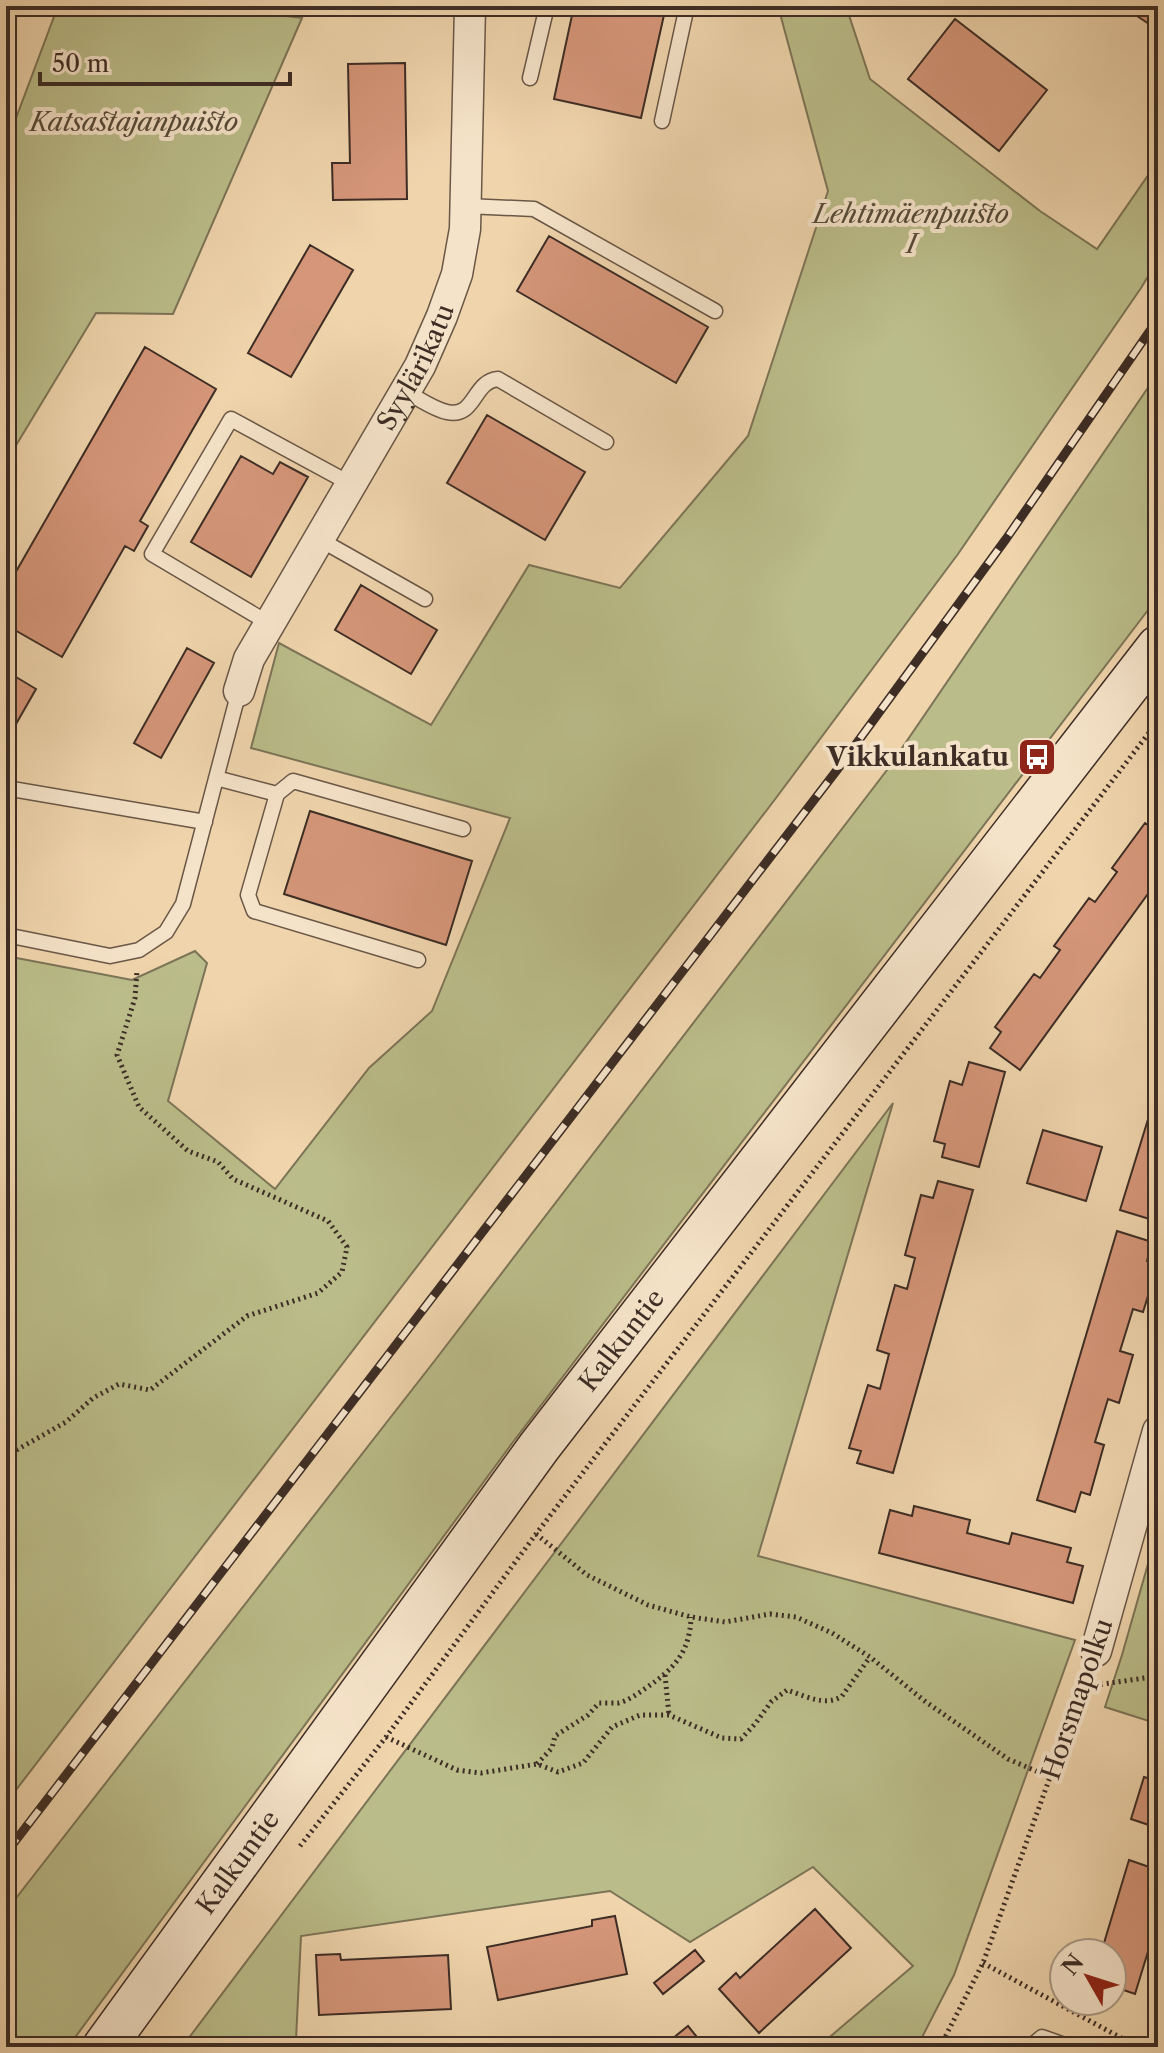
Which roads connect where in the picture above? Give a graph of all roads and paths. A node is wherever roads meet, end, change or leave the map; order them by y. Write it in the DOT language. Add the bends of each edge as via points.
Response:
graph roads {
  1 [pos="459,6"];
  2 [pos="470,6"];
  3 [pos="547,6"];
  4 [pos="687,6"];
  5 [pos="530,78"];
  6 [pos="662,121"];
  7 [pos="466,206"];
  8 [pos="715,311"];
  9 [pos="405,391"];
  10 [pos="606,442"];
  11 [pos="351,484"];
  12 [pos="319,539"];
  13 [pos="425,599"];
  14 [pos="270,624"];
  15 [pos="1158,647"];
  16 [pos="239,691"];
  17 [pos="1158,721"];
  18 [pos="216,778"];
  19 [pos="6,788"];
  20 [pos="277,794"];
  21 [pos="205,822"];
  22 [pos="463,829"];
  23 [pos="6,935"];
  24 [pos="139,950"];
  25 [pos="418,960"];
  26 [pos="1158,1431"];
  27 [pos="6,1456"];
  28 [pos="536,1534"];
  29 [pos="691,1617"];
  30 [pos="1096,1651"];
  31 [pos="870,1657"];
  32 [pos="665,1675"];
  33 [pos="1158,1676"];
  34 [pos="1083,1687"];
  35 [pos="669,1715"];
  36 [pos="386,1737"];
  37 [pos="537,1764"];
  38 [pos="1050,1777"];
  39 [pos="298,1849"];
  40 [pos="983,1963"];
  41 [pos="104,2047"];
  42 [pos="940,2047"];
  43 [pos="1030,2047"];
  44 [pos="1070,2047"];
  45 [pos="1138,2047"];
  1 -- 2 [label="street"];
  2 -- 7 [label="street, Syylärikatu"];
  3 -- 5 [label="lane"];
  4 -- 6 [label="lane"];
  7 -- 8 [label="lane" via="534,209"];
  7 -- 9 [label="street, Syylärikatu" via="457,274"];
  9 -- 10 [label="lane" via="456,414 468,408 482,385 498,379"];
  9 -- 11 [label="street, Syylärikatu"];
  11 -- 12 [label="street, Syylärikatu"];
  11 -- 14 [label="lane" via="231,419 152,554"];
  12 -- 13 [label="lane"];
  12 -- 14 [label="street, Syylärikatu"];
  14 -- 16 [label="street, Syylärikatu" via="249,659"];
  15 -- 41 [label="street, Kalkuntie" via="539,1447"];
  16 -- 18 [label="lane"];
  17 -- 28 [label="path"];
  18 -- 20 [label="lane"];
  18 -- 21 [label="lane"];
  19 -- 21 [label="lane"];
  20 -- 22 [label="lane" via="293,781"];
  20 -- 25 [label="lane" via="248,895 254,911"];
  21 -- 24 [label="lane" via="183,904 166,932"];
  23 -- 24 [label="lane" via="110,956"];
  24 -- 27 [label="path" via="135,998 117,1055 139,1107 188,1151 218,1162 233,1179 328,1221 347,1247 342,1272 318,1293 247,1316 150,1390 119,1384"];
  26 -- 30 [label="street, Horsmapolku"];
  28 -- 29 [label="path" via="587,1575 648,1605"];
  28 -- 36 [label="path"];
  29 -- 31 [label="path" via="725,1622 770,1614 796,1617"];
  29 -- 32 [label="path" via="681,1657"];
  30 -- 34 [label="path, Horsmapolku"];
  31 -- 35 [label="path" via="836,1700 825,1702 787,1690 741,1739 722,1738"];
  31 -- 38 [label="path" via="1008,1759"];
  32 -- 35 [label="path"];
  32 -- 37 [label="path" via="621,1703 599,1703 555,1736"];
  33 -- 34 [label="path"];
  34 -- 38 [label="path, Horsmapolku"];
  35 -- 37 [label="path" via="640,1715 612,1727 583,1763 558,1772"];
  36 -- 37 [label="path" via="457,1770 481,1773"];
  36 -- 39 [label="path"];
  38 -- 40 [label="path, Horsmapolku"];
  40 -- 42 [label="path, Horsmapolku"];
  40 -- 45 [label="path"];
  43 -- 44 [label="lane" via="1042,2037"];
}
